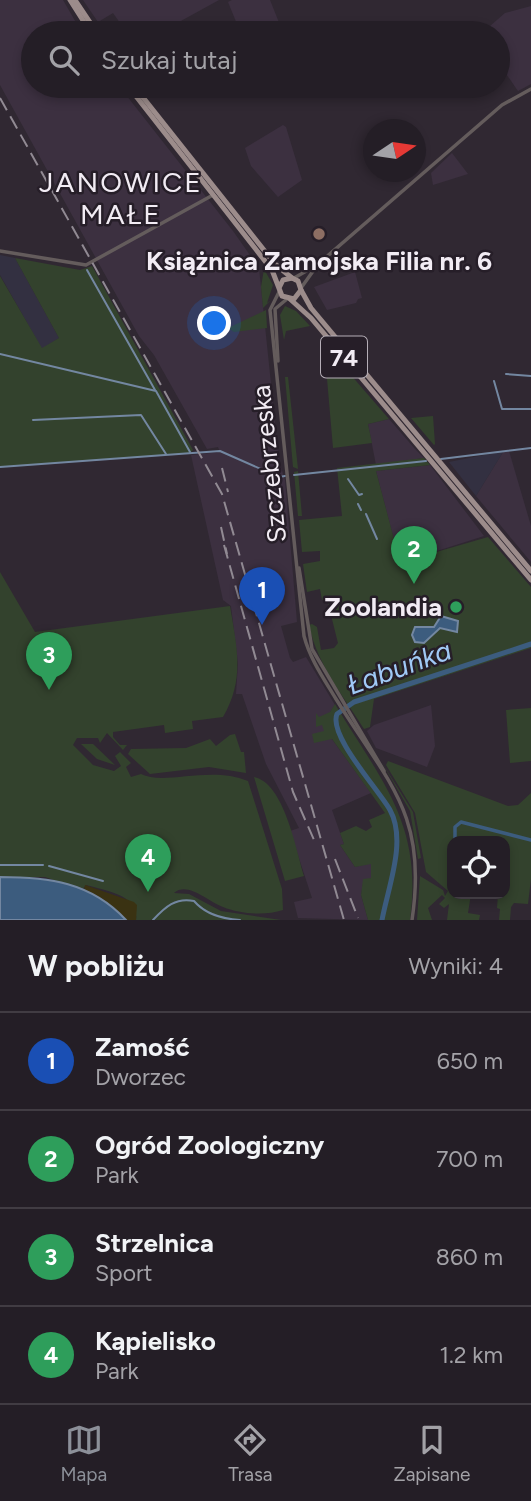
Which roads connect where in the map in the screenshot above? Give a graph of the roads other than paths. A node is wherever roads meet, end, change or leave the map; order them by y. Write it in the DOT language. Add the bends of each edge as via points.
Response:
graph roads {
  1 [pos="70,0"];
  2 [pos="75,0"];
  3 [pos="83,21"];
  4 [pos="89,21"];
  5 [pos="531,89"];
  6 [pos="138,98"];
  7 [pos="143,98"];
  8 [pos="217,194"];
  9 [pos="0,251"];
  10 [pos="317,265"];
  11 [pos="292,278"];
  12 [pos="279,289"];
  13 [pos="301,289"];
  14 [pos="288,299"];
  15 [pos="278,363"];
  16 [pos="531,571"];
  17 [pos="531,580"];
  18 [pos="412,920"];
  1 -- 3 [label="main road"];
  2 -- 4 [label="main road"];
  5 -- 10 [label="street" via="502,106"];
  6 -- 8 [label="main road, 74"];
  7 -- 8 [label="main road, 74"];
  8 -- 9 [label="street" via="88,264"];
  8 -- 11 [label="main road, 74"];
  8 -- 12 [label="main road, 74" via="272,270"];
  10 -- 11 [label="street"];
  10 -- 13 [label="street"];
  11 -- 12 [label="main road" via="284,280"];
  11 -- 13 [label="main road, 74"];
  12 -- 14 [label="main road, 74"];
  12 -- 15 [label="street, Szczebrzeska" via="270,310"];
  13 -- 14 [label="main road" via="298,296"];
  13 -- 16 [label="main road, 74" via="311,308"];
  14 -- 15 [label="street, Szczebrzeska" via="275,311"];
  14 -- 17 [label="main road, 74" via="305,311"];
  15 -- 18 [label="street, Szczebrzeska" via="310,643 408,816 418,872"];
}
